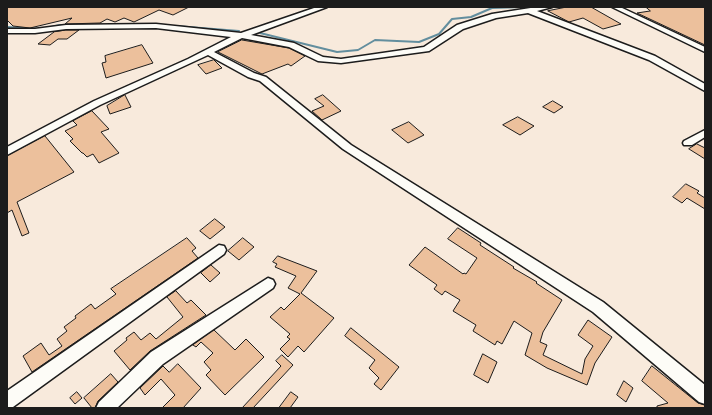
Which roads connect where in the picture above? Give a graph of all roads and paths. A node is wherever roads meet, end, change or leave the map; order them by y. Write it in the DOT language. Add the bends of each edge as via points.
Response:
graph roads {
  1 [pos="324,7"];
  2 [pos="548,7"];
  3 [pos="615,7"];
  4 [pos="530,11"];
  5 [pos="7,31"];
  6 [pos="243,36"];
  7 [pos="705,50"];
  8 [pos="209,52"];
  9 [pos="705,88"];
  10 [pos="705,133"];
  11 [pos="688,143"];
  12 [pos="7,150"];
  13 [pos="219,250"];
  14 [pos="268,284"];
  15 [pos="705,396"];
  16 [pos="7,401"];
  17 [pos="105,408"];
  1 -- 6 [label="street"];
  2 -- 4 [label="street"];
  3 -- 7 [label="street"];
  4 -- 6 [label="street" via="495,16 460,27 426,49 341,61 321,58 290,45"];
  4 -- 9 [label="street" via="652,58"];
  5 -- 6 [label="street" via="66,27 156,26"];
  6 -- 8 [label="street"];
  8 -- 12 [label="street" via="96,103"];
  8 -- 15 [label="street" via="251,75 264,79 347,147 598,307"];
  10 -- 11 [label="street"];
  13 -- 16 [label="street"];
  14 -- 17 [label="street" via="157,358"];
}
